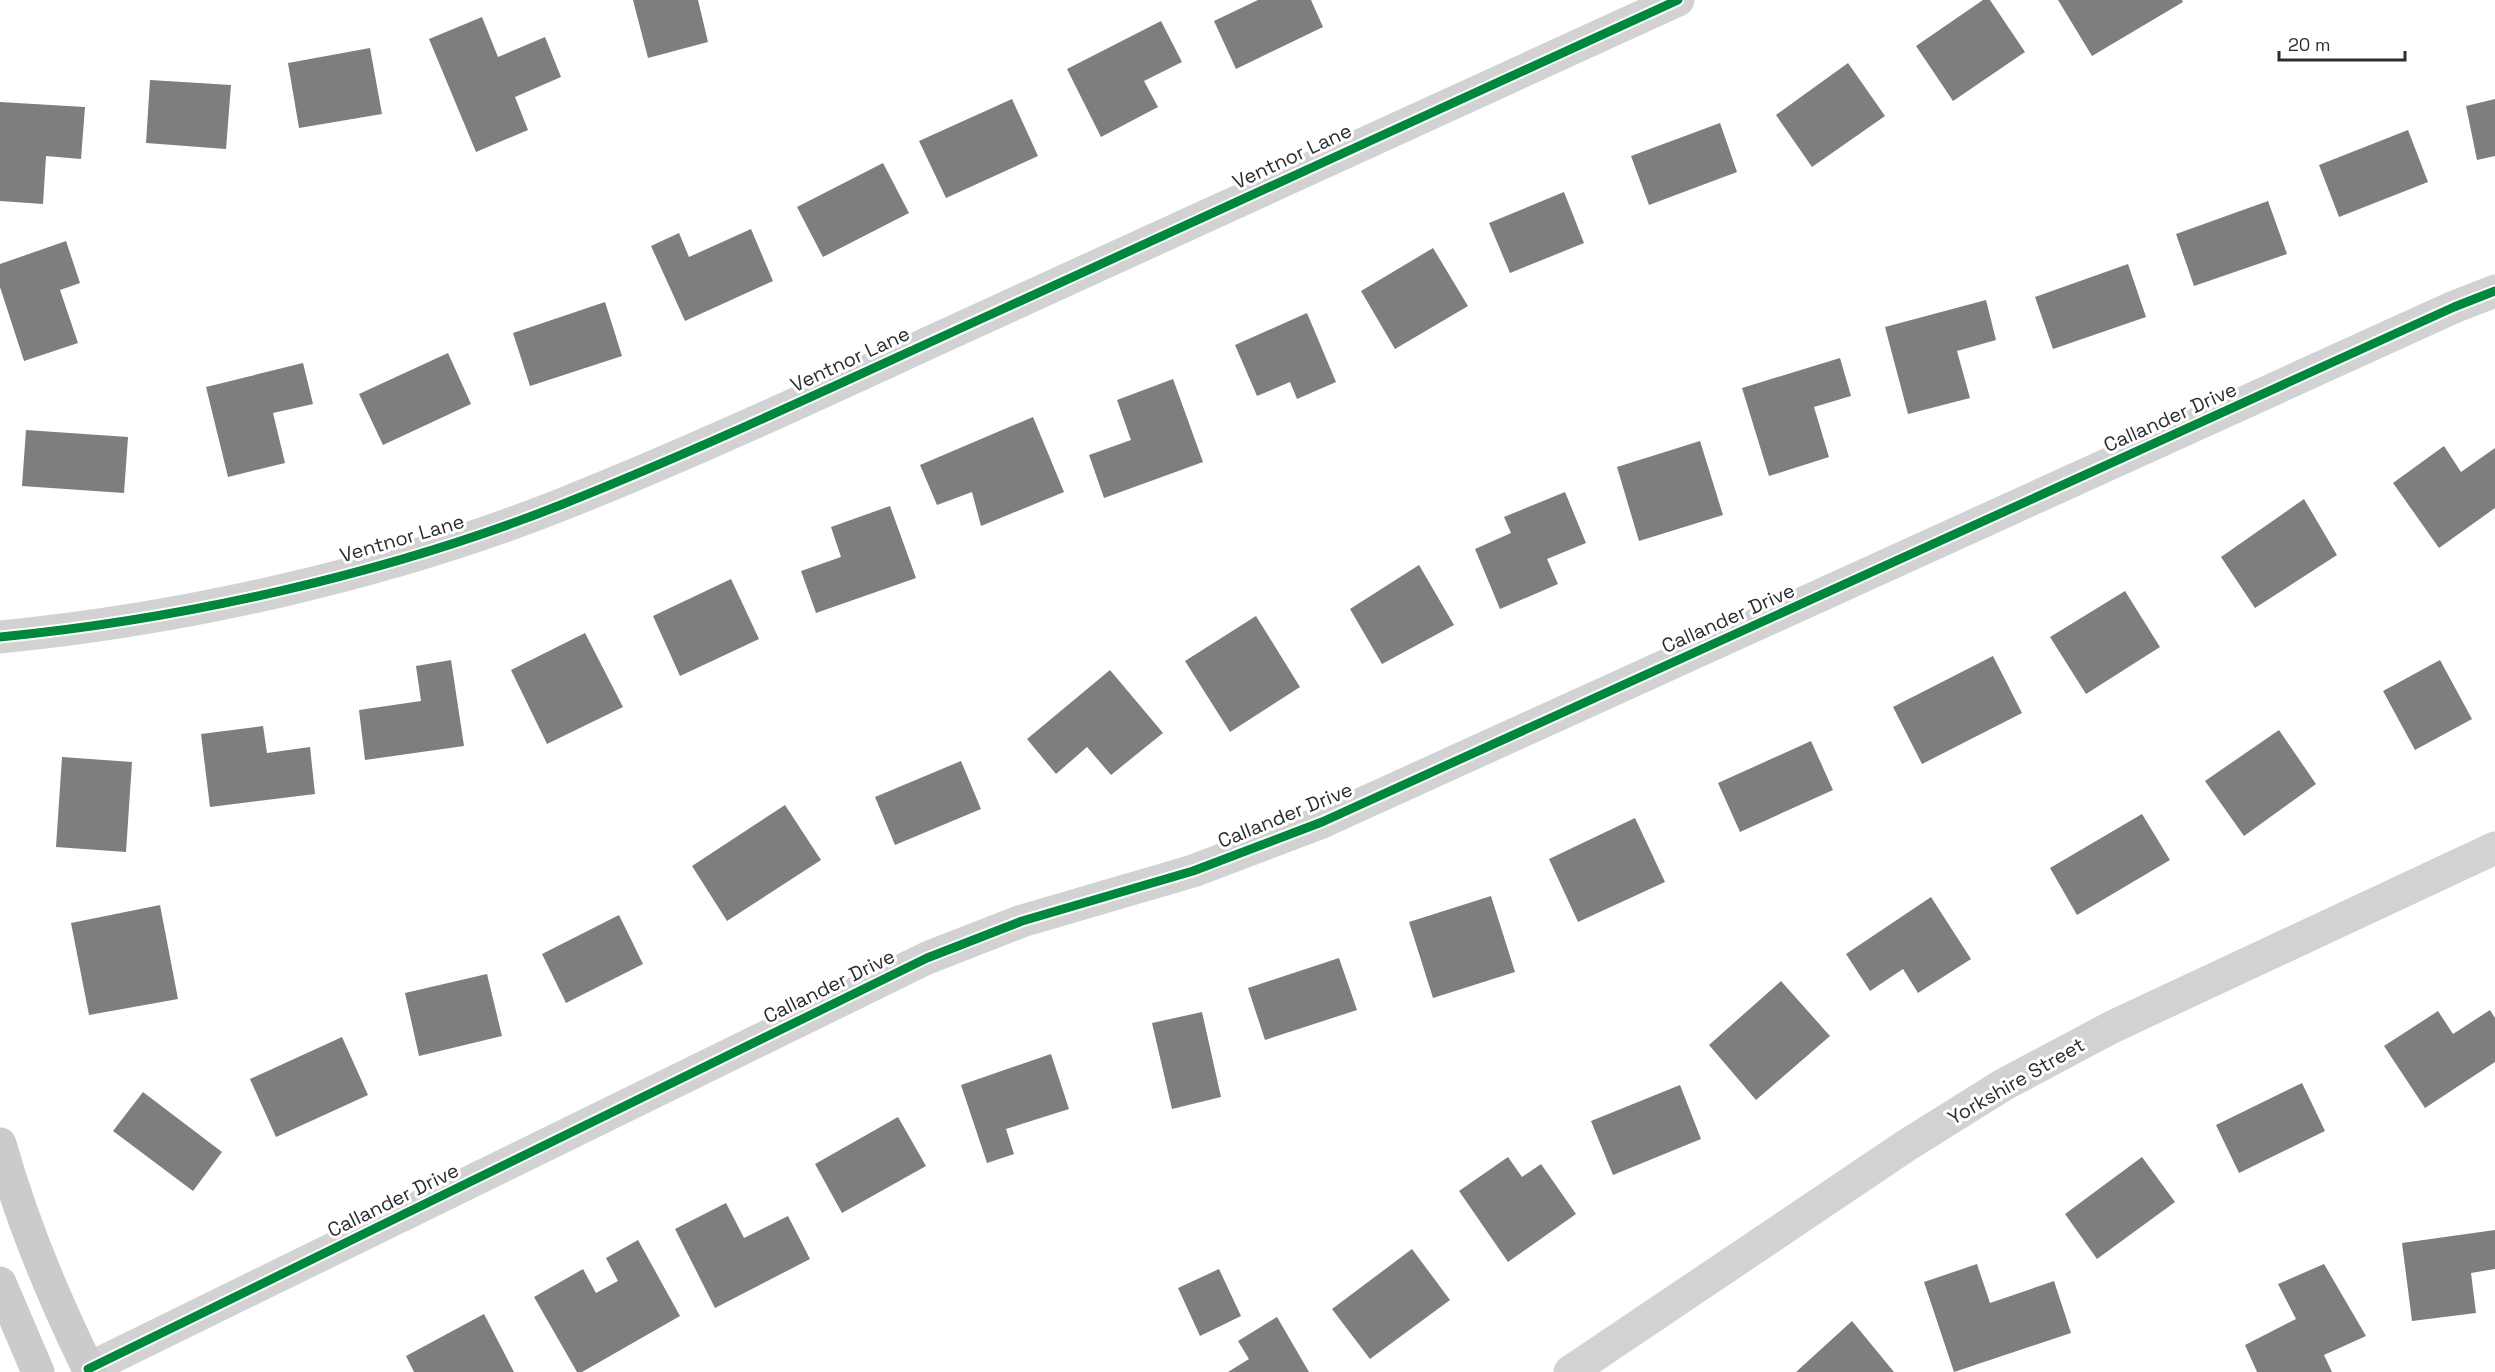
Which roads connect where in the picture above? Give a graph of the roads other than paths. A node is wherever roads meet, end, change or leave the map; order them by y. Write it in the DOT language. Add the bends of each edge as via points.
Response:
graph roads {
  1 [pos="1678,0"];
  2 [pos="2495,291"];
  3 [pos="0,637"];
  4 [pos="2495,848"];
  5 [pos="0,1144"];
  6 [pos="0,1282"];
  7 [pos="89,1371"];
  8 [pos="38,1372"];
  9 [pos="1570,1372"];
  1 -- 3 [label="street, Ventnor Lane" via="743,428 561,505 481,534 342,575 205,606"];
  2 -- 7 [label="street, Callander Drive" via="1322,822 1193,871 1023,921 927,958"];
  4 -- 9 [label="street, Yorkshire Street" via="2112,1027 2003,1085 1907,1145"];
  5 -- 7 [label="street" via="62,1317"];
  6 -- 8 [label="street"];
}
